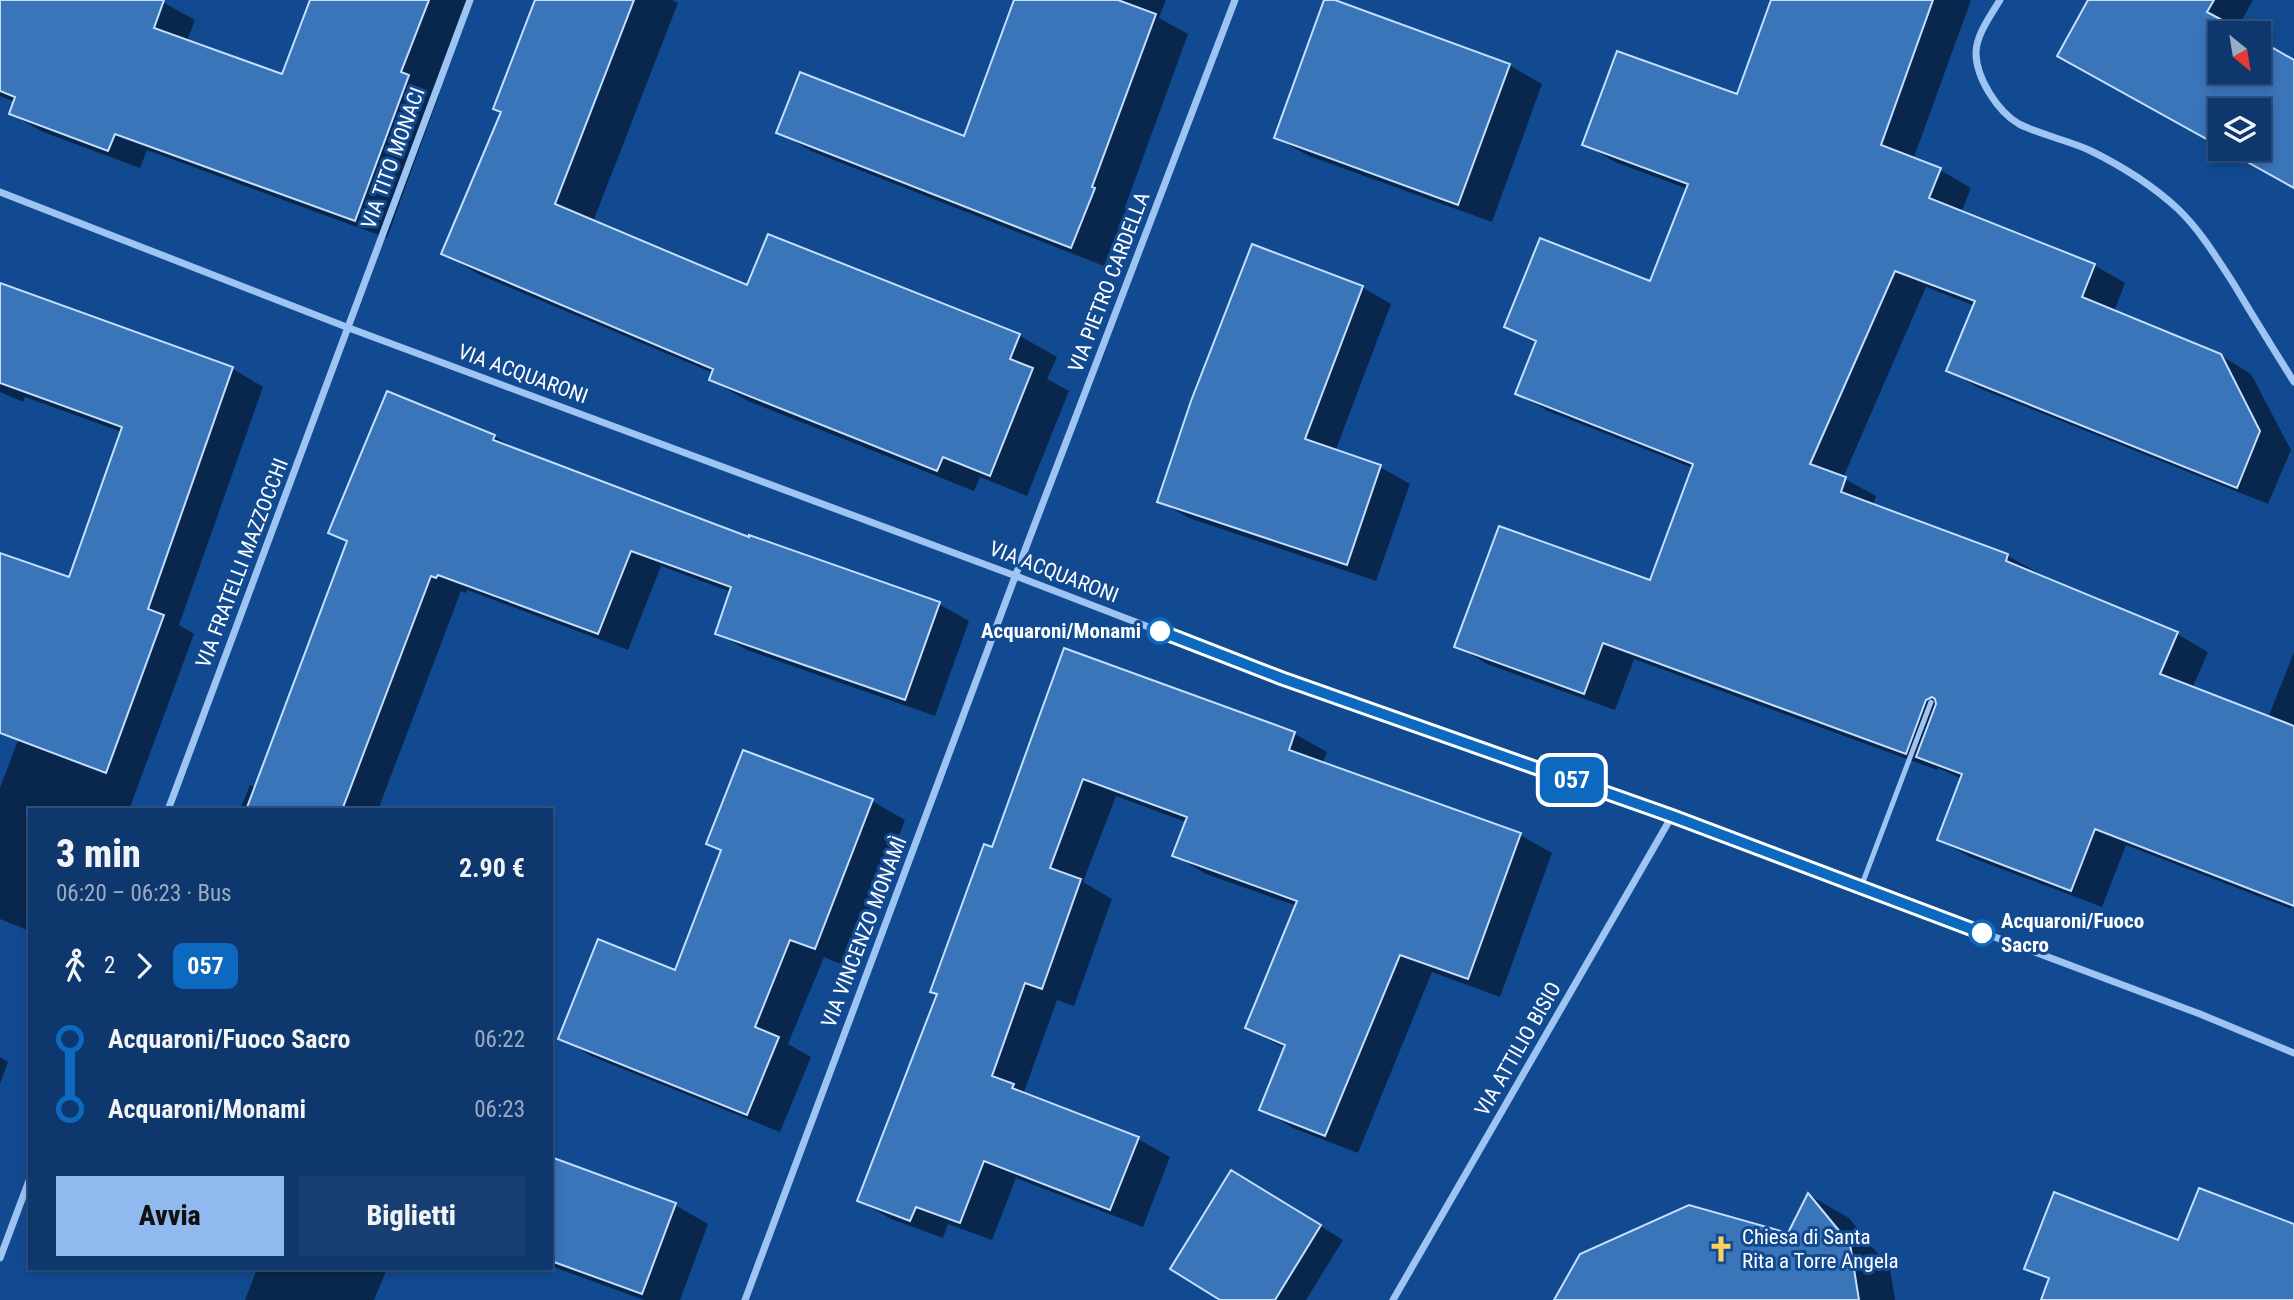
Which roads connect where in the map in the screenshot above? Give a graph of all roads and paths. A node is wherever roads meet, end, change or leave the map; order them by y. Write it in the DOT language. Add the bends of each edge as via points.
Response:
graph roads {
  1 [pos="470,0"];
  2 [pos="1235,0"];
  3 [pos="2000,0"];
  4 [pos="0,192"];
  5 [pos="349,328"];
  6 [pos="2294,382"];
  7 [pos="1016,576"];
  8 [pos="1931,702"];
  9 [pos="169,808"];
  10 [pos="1672,816"];
  11 [pos="1861,887"];
  12 [pos="2294,1053"];
  13 [pos="28,1183"];
  14 [pos="0,1258"];
  15 [pos="745,1300"];
  16 [pos="1393,1300"];
  1 -- 5 [label="street, VIA TITO MONACI"];
  2 -- 7 [label="street, VIA PIETRO CARDELLA"];
  3 -- 6 [label="street" via="1976,53 1993,99 2017,122 2086,149 2142,178 2180,211 2220,262"];
  4 -- 5 [label="street, VIA ACQUARONI"];
  5 -- 7 [label="street, VIA ACQUARONI"];
  5 -- 9 [label="street, VIA FRATELLI MAZZOCCHI"];
  7 -- 10 [label="street, VIA ACQUARONI" via="1281,678"];
  7 -- 15 [label="street, VIA VINCENZO MONAMÌ"];
  8 -- 11 [label="lane"];
  10 -- 11 [label="street, VIA ACQUARONI"];
  10 -- 16 [label="street, VIA ATTILIO BISIO"];
  11 -- 12 [label="street, VIA ACQUARONI"];
  13 -- 14 [label="street"];
}
